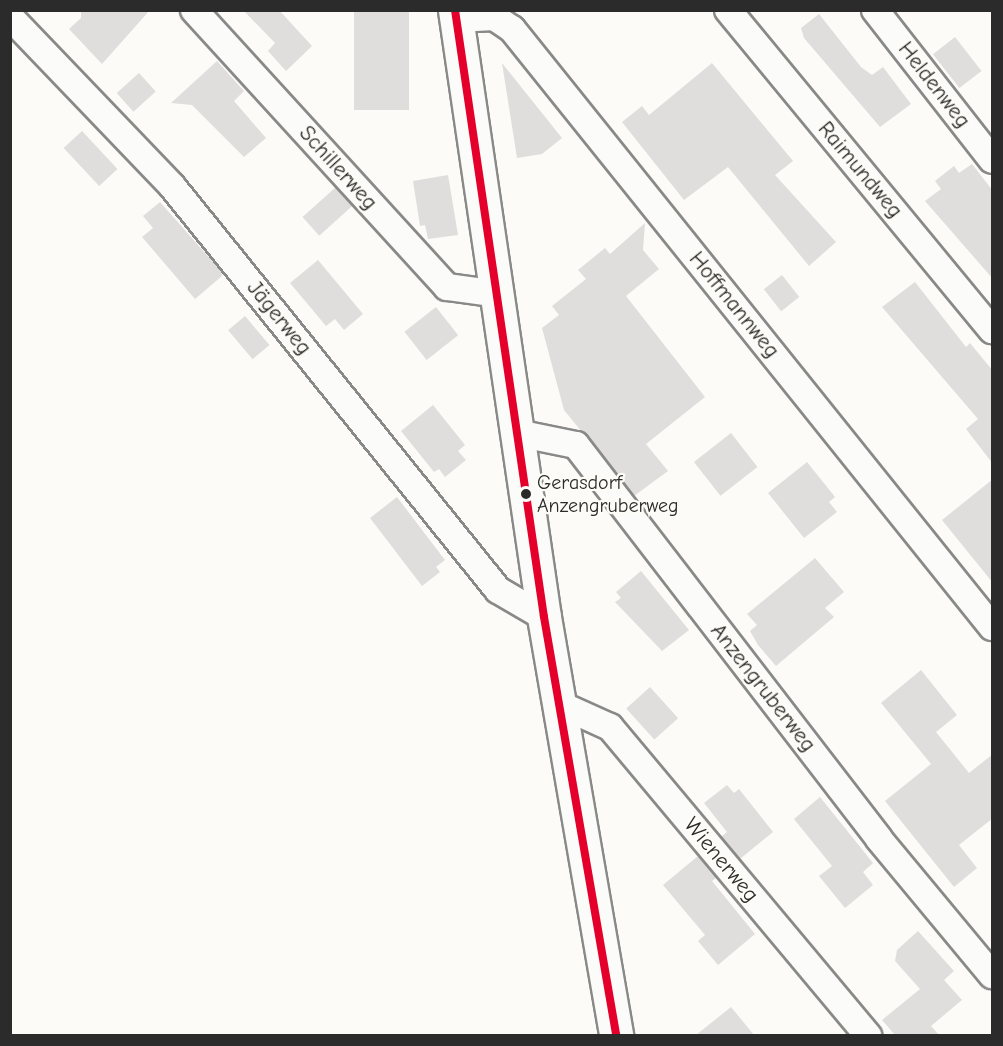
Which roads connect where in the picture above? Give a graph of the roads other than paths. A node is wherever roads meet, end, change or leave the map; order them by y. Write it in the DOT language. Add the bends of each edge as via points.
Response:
graph roads {
  1 [pos="194,10"];
  2 [pos="728,10"];
  3 [pos="875,10"];
  4 [pos="456,15"];
  5 [pos="10,17"];
  6 [pos="993,160"];
  7 [pos="498,294"];
  8 [pos="993,330"];
  9 [pos="518,433"];
  10 [pos="544,617"];
  11 [pos="993,627"];
  12 [pos="559,704"];
  13 [pos="993,975"];
  14 [pos="616,1035"];
  15 [pos="868,1035"];
  1 -- 7 [label="street, Schillerweg" via="447,288"];
  2 -- 8 [label="street, Raimundweg"];
  3 -- 6 [label="street, Heldenweg"];
  4 -- 7 [label="main road"];
  4 -- 11 [label="street, Hoffmannweg" via="494,16 512,29"];
  5 -- 10 [label="street, Jägerweg" via="172,186 498,590"];
  7 -- 9 [label="main road"];
  9 -- 10 [label="main road"];
  9 -- 13 [label="street, Anzengruberweg" via="576,445 879,839"];
  10 -- 12 [label="main road"];
  12 -- 14 [label="main road"];
  12 -- 15 [label="street, Wienerweg" via="610,727"];
}
